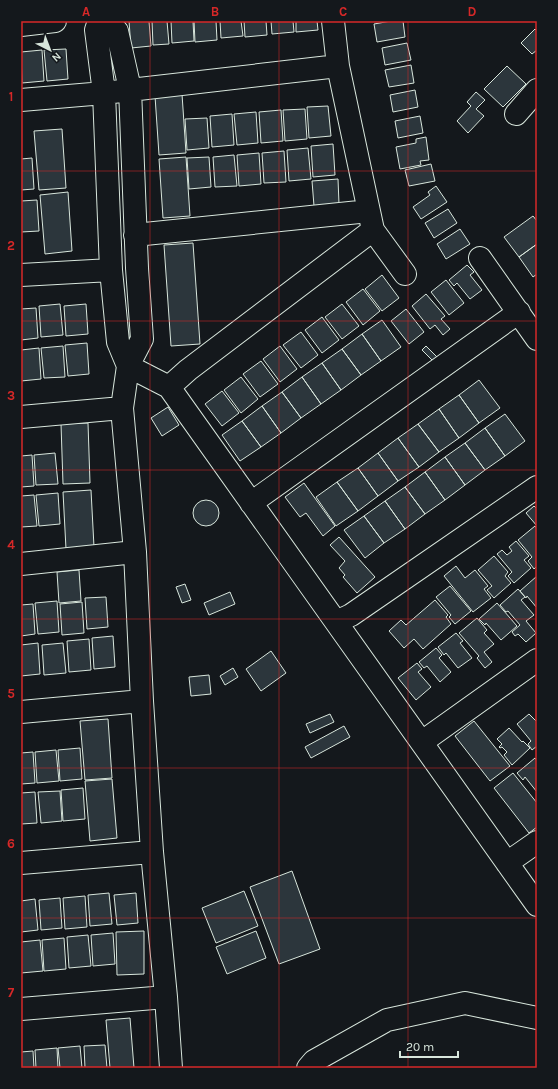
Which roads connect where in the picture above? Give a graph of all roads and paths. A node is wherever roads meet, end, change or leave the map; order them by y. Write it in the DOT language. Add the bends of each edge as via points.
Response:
graph roads {
  1 [pos="55,21"];
  2 [pos="99,21"];
  3 [pos="107,21"];
  4 [pos="333,21"];
  5 [pos="21,25"];
  6 [pos="338,66"];
  7 [pos="130,89"];
  8 [pos="537,90"];
  9 [pos="104,93"];
  10 [pos="21,100"];
  11 [pos="516,114"];
  12 [pos="371,221"];
  13 [pos="136,235"];
  14 [pos="480,258"];
  15 [pos="111,270"];
  16 [pos="405,274"];
  17 [pos="21,275"];
  18 [pos="518,312"];
  19 [pos="537,339"];
  20 [pos="128,366"];
  21 [pos="169,387"];
  22 [pos="122,408"];
  23 [pos="21,417"];
  24 [pos="537,487"];
  25 [pos="251,503"];
  26 [pos="135,552"];
  27 [pos="21,564"];
  28 [pos="336,622"];
  29 [pos="537,660"];
  30 [pos="142,701"];
  31 [pos="21,712"];
  32 [pos="422,742"];
  33 [pos="537,842"];
  34 [pos="152,852"];
  35 [pos="21,863"];
  36 [pos="507,863"];
  37 [pos="537,905"];
  38 [pos="166,997"];
  39 [pos="21,1009"];
  40 [pos="537,1018"];
  41 [pos="170,1068"];
  42 [pos="308,1068"];
  1 -- 5 [label="street"];
  2 -- 9 [label="street" via="96,30"];
  3 -- 7 [label="street" via="117,31"];
  4 -- 6 [label="street"];
  6 -- 7 [label="street"];
  6 -- 12 [label="street"];
  7 -- 9 [label="street"];
  7 -- 13 [label="street"];
  8 -- 11 [label="street"];
  9 -- 10 [label="street"];
  9 -- 15 [label="street"];
  12 -- 13 [label="street"];
  12 -- 16 [label="street"];
  12 -- 21 [label="street"];
  13 -- 20 [label="street" via="142,339"];
  14 -- 18 [label="street"];
  15 -- 17 [label="street"];
  15 -- 20 [label="street" via="118,342"];
  18 -- 19 [label="street"];
  18 -- 25 [label="street"];
  20 -- 21 [label="street"];
  20 -- 22 [label="street"];
  21 -- 25 [label="street"];
  22 -- 23 [label="street"];
  22 -- 26 [label="street"];
  24 -- 28 [label="street" via="352,615"];
  25 -- 28 [label="street"];
  26 -- 27 [label="street"];
  26 -- 30 [label="street"];
  28 -- 32 [label="street"];
  29 -- 32 [label="street"];
  30 -- 31 [label="street"];
  30 -- 34 [label="street"];
  32 -- 36 [label="street"];
  33 -- 36 [label="street"];
  34 -- 35 [label="street"];
  34 -- 38 [label="street"];
  36 -- 37 [label="street"];
  38 -- 39 [label="street"];
  38 -- 41 [label="street"];
  40 -- 42 [label="street" via="465,1004 387,1020 314,1061"];
}
